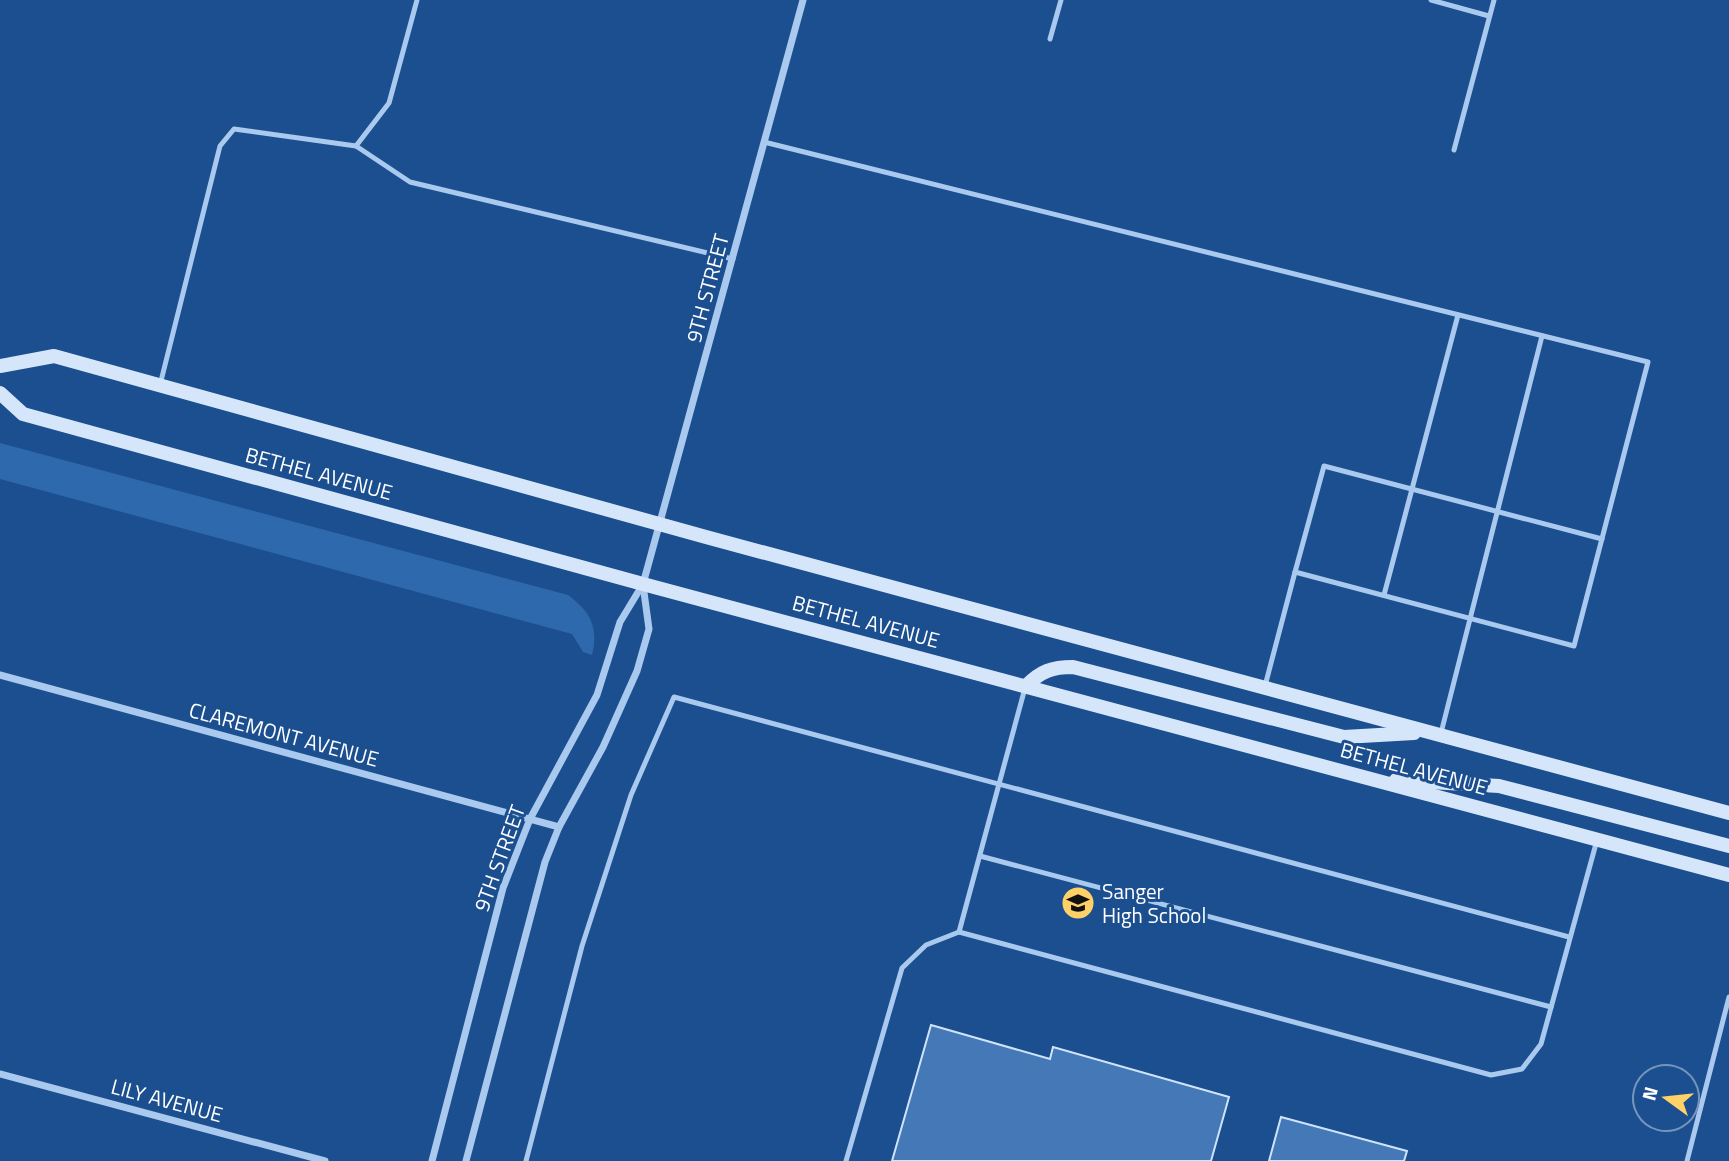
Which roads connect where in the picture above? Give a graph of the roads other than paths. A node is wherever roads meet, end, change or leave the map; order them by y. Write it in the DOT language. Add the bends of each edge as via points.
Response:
graph roads {
  1 [pos="417,0"];
  2 [pos="803,0"];
  3 [pos="1061,0"];
  4 [pos="1431,0"];
  5 [pos="1494,0"];
  6 [pos="1489,16"];
  7 [pos="1050,39"];
  8 [pos="764,142"];
  9 [pos="356,146"];
  10 [pos="1454,150"];
  11 [pos="733,259"];
  12 [pos="1458,315"];
  13 [pos="1542,336"];
  14 [pos="0,366"];
  15 [pos="160,385"];
  16 [pos="0,393"];
  17 [pos="1412,489"];
  18 [pos="1498,512"];
  19 [pos="661,524"];
  20 [pos="1602,539"];
  21 [pos="1295,572"];
  22 [pos="643,584"];
  23 [pos="1384,595"];
  24 [pos="1471,619"];
  25 [pos="0,675"];
  26 [pos="1026,686"];
  27 [pos="1264,687"];
  28 [pos="1433,734"];
  29 [pos="1377,780"];
  30 [pos="999,785"];
  31 [pos="1729,813"];
  32 [pos="530,818"];
  33 [pos="559,827"];
  34 [pos="1597,840"];
  35 [pos="1729,846"];
  36 [pos="980,856"];
  37 [pos="1729,875"];
  38 [pos="959,932"];
  39 [pos="1569,937"];
  40 [pos="1729,997"];
  41 [pos="1551,1007"];
  42 [pos="0,1074"];
  43 [pos="325,1161"];
  44 [pos="432,1161"];
  45 [pos="466,1161"];
  46 [pos="526,1161"];
  47 [pos="846,1161"];
  48 [pos="1687,1161"];
  1 -- 9 [label="lane" via="389,103"];
  2 -- 8 [label="street, 9TH STREET"];
  3 -- 7 [label="lane"];
  4 -- 6 [label="lane"];
  5 -- 6 [label="lane"];
  6 -- 10 [label="lane"];
  8 -- 11 [label="street, 9TH STREET"];
  8 -- 12 [label="lane"];
  9 -- 11 [label="lane" via="410,181"];
  9 -- 15 [label="lane" via="234,129 220,146"];
  11 -- 19 [label="street, 9TH STREET"];
  12 -- 13 [label="lane"];
  12 -- 17 [label="lane"];
  13 -- 18 [label="lane"];
  13 -- 20 [label="lane" via="1648,362"];
  14 -- 15 [label="main road, BETHEL AVENUE" via="54,356"];
  15 -- 19 [label="main road, BETHEL AVENUE"];
  16 -- 22 [label="main road, BETHEL AVENUE" via="23,414"];
  17 -- 18 [label="lane"];
  17 -- 21 [label="lane" via="1324,466"];
  17 -- 23 [label="lane"];
  18 -- 20 [label="lane"];
  18 -- 24 [label="lane"];
  19 -- 22 [label="street, 9TH STREET"];
  19 -- 27 [label="main road, BETHEL AVENUE"];
  20 -- 24 [label="lane" via="1574,646"];
  21 -- 23 [label="lane"];
  21 -- 27 [label="lane"];
  22 -- 26 [label="main road, BETHEL AVENUE"];
  22 -- 32 [label="street, 9TH STREET" via="620,622 597,695"];
  22 -- 33 [label="street, 9TH STREET" via="649,629 637,671 603,747"];
  23 -- 24 [label="lane"];
  24 -- 28 [label="lane"];
  25 -- 32 [label="street, CLAREMONT AVENUE"];
  26 -- 28 [label="main road" via="1054,667 1073,667 1344,737"];
  26 -- 29 [label="main road, BETHEL AVENUE"];
  26 -- 30 [label="lane"];
  27 -- 28 [label="main road, BETHEL AVENUE"];
  28 -- 31 [label="main road, BETHEL AVENUE"];
  29 -- 34 [label="main road, BETHEL AVENUE"];
  29 -- 35 [label="main road" via="1499,786"];
  30 -- 36 [label="lane"];
  30 -- 39 [label="lane"];
  30 -- 46 [label="lane" via="674,697 631,795 582,946"];
  32 -- 33 [label="street, CLAREMONT AVENUE"];
  32 -- 44 [label="street, 9TH STREET" via="503,888"];
  33 -- 45 [label="street, 9TH STREET" via="534,897"];
  34 -- 37 [label="main road, BETHEL AVENUE"];
  34 -- 39 [label="lane"];
  36 -- 38 [label="lane"];
  36 -- 41 [label="lane"];
  38 -- 41 [label="lane" via="1491,1075 1522,1069 1541,1044"];
  38 -- 47 [label="lane" via="926,945 902,968"];
  39 -- 41 [label="lane"];
  40 -- 48 [label="lane"];
  42 -- 43 [label="street, LILY AVENUE"];
}
